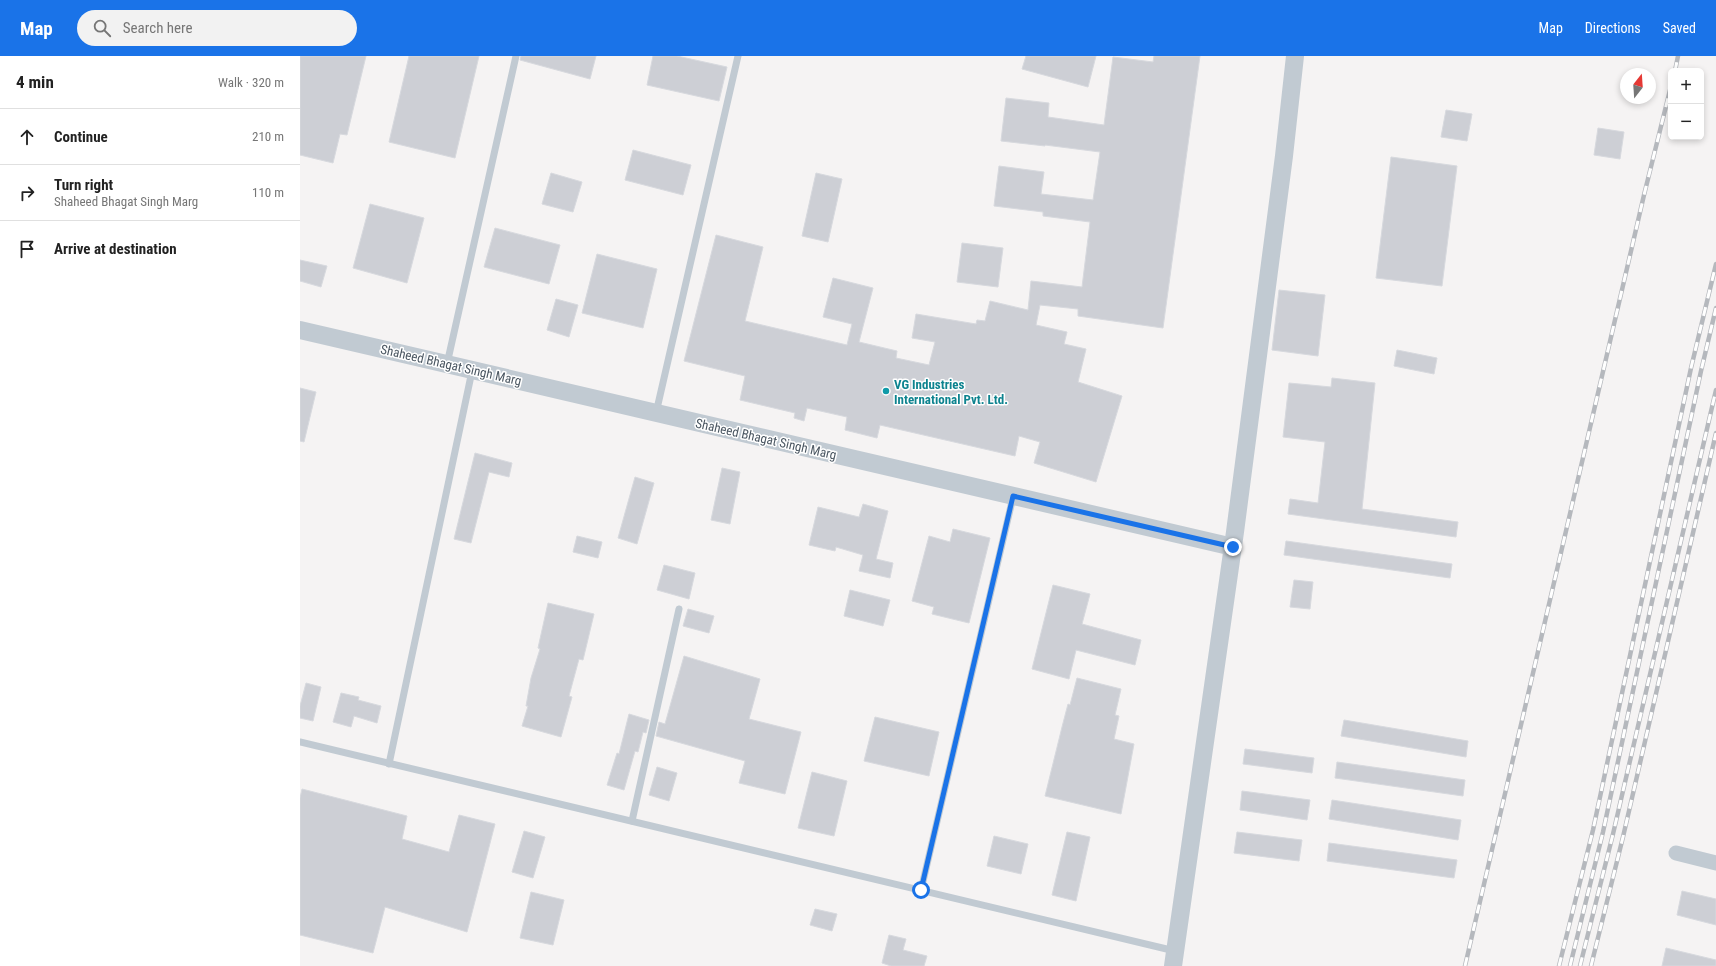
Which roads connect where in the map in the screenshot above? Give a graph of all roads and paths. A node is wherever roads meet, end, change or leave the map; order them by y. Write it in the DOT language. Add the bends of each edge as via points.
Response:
graph roads {
  1 [pos="516,56"];
  2 [pos="738,56"];
  3 [pos="1295,56"];
  4 [pos="300,330"];
  5 [pos="447,365"];
  6 [pos="472,370"];
  7 [pos="656,413"];
  8 [pos="1013,496"];
  9 [pos="1233,547"];
  10 [pos="679,609"];
  11 [pos="300,742"];
  12 [pos="389,764"];
  13 [pos="632,821"];
  14 [pos="1676,853"];
  15 [pos="1716,863"];
  16 [pos="921,890"];
  17 [pos="1174,958"];
  1 -- 5 [label="lane"];
  2 -- 7 [label="lane"];
  3 -- 9 [label="street"];
  4 -- 5 [label="street, Shaheed Bhagat Singh Marg"];
  5 -- 6 [label="street, Shaheed Bhagat Singh Marg"];
  6 -- 7 [label="street, Shaheed Bhagat Singh Marg"];
  6 -- 12 [label="lane"];
  7 -- 8 [label="street, Shaheed Bhagat Singh Marg"];
  8 -- 9 [label="street, Shaheed Bhagat Singh Marg"];
  8 -- 16 [label="lane"];
  9 -- 17 [label="street"];
  10 -- 13 [label="lane"];
  11 -- 12 [label="lane"];
  12 -- 13 [label="lane"];
  13 -- 16 [label="lane"];
  14 -- 15 [label="street"];
  16 -- 17 [label="lane"];
}
